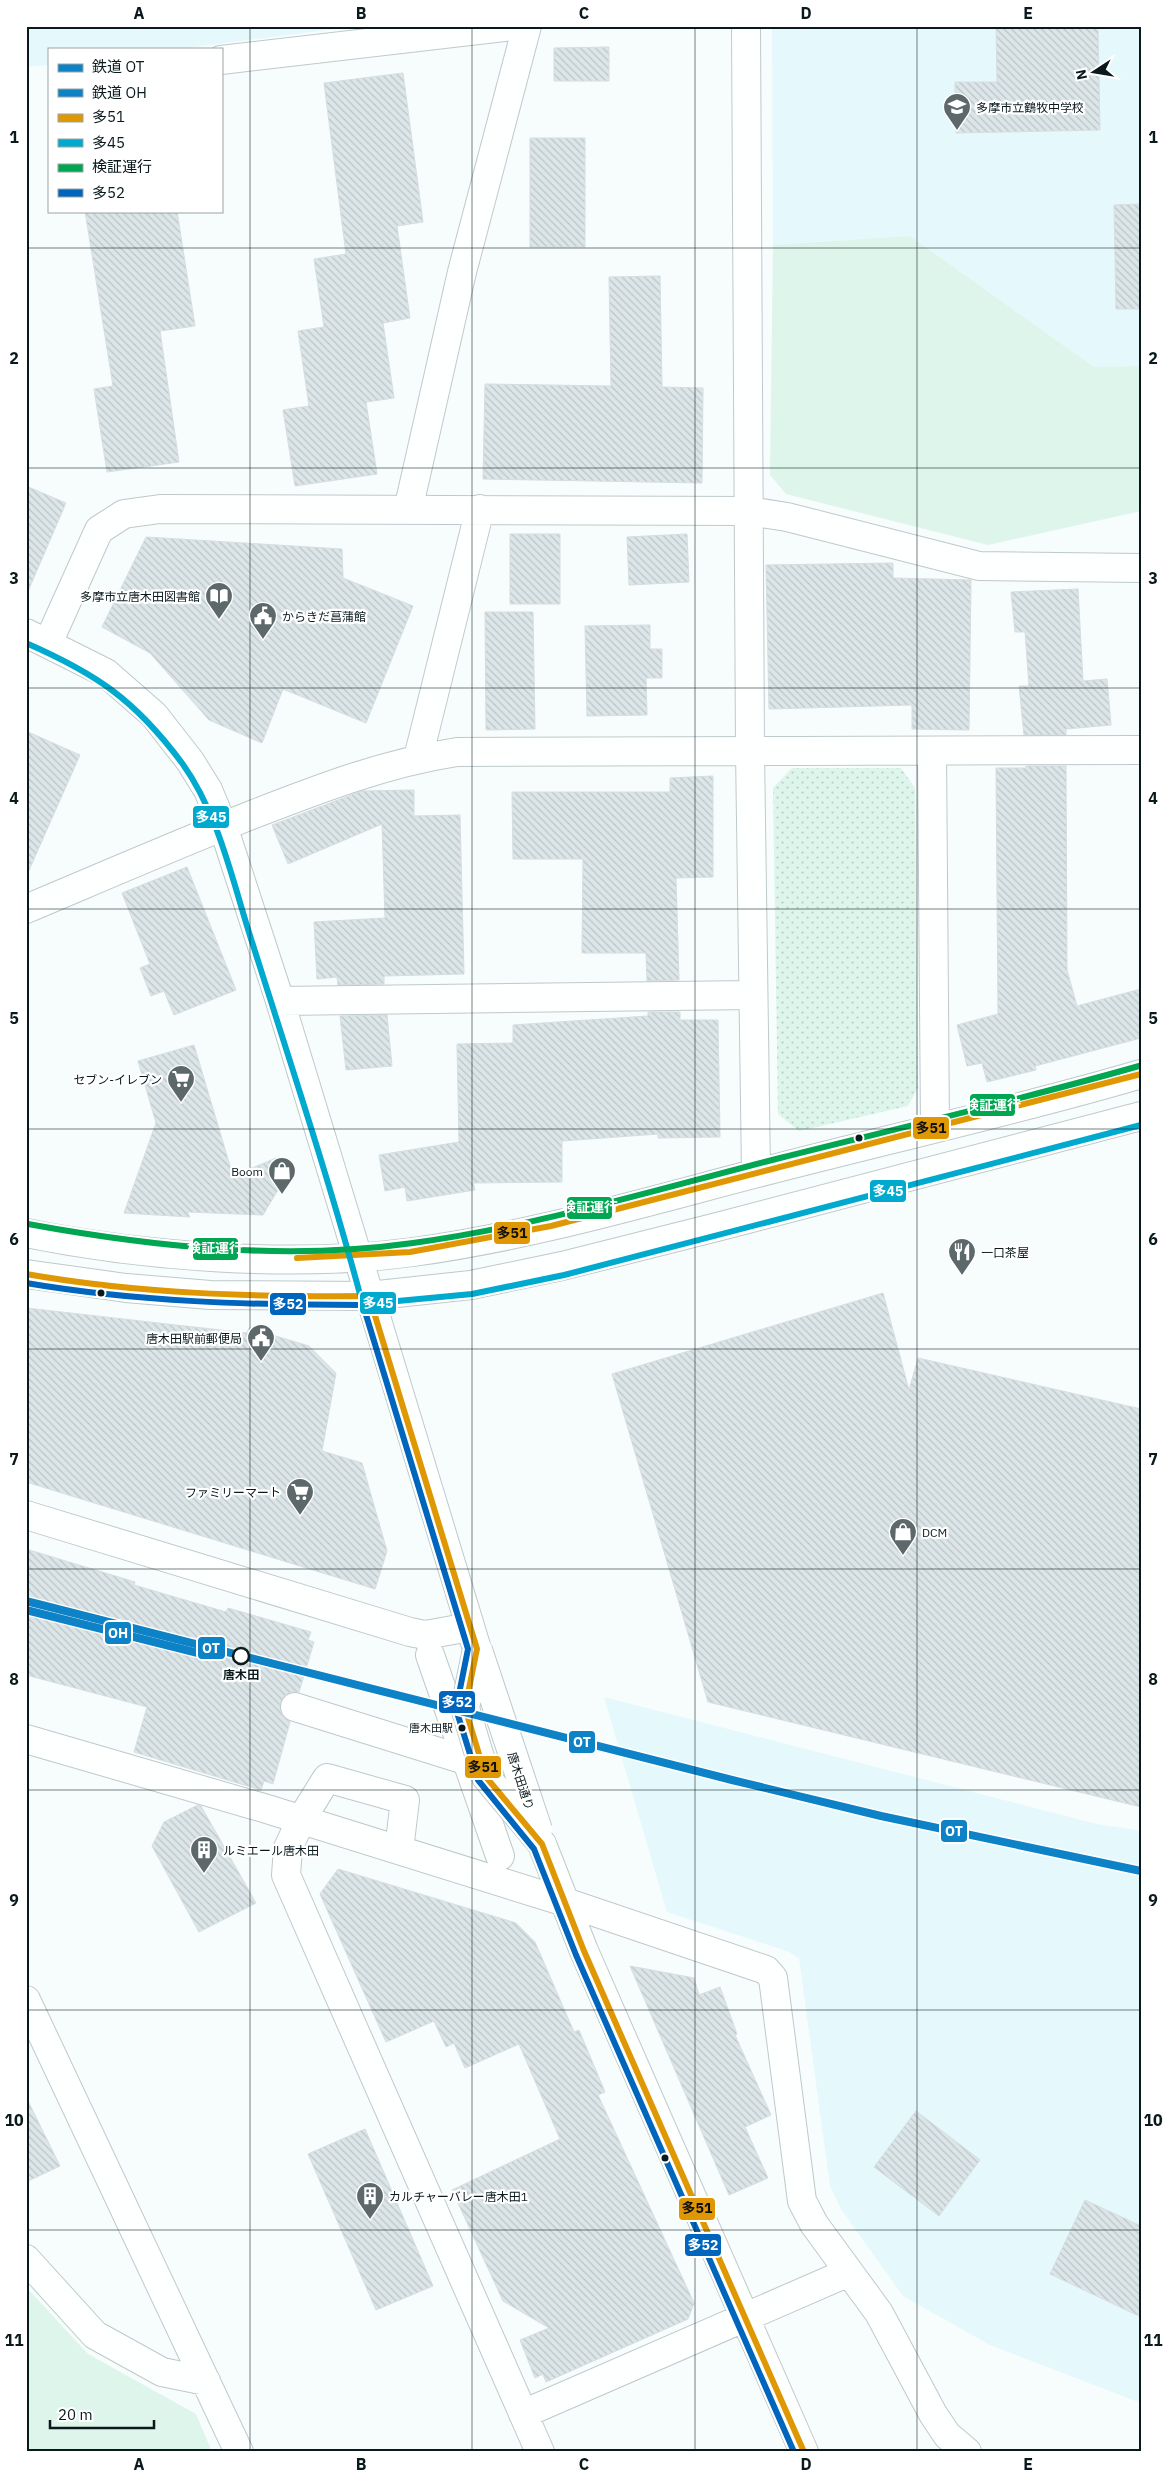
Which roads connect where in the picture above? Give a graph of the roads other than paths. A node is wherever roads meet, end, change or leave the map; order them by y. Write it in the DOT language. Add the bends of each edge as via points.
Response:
graph roads {
  1 [pos="514,26"];
  2 [pos="527,26"];
  3 [pos="746,26"];
  4 [pos="222,60"];
  5 [pos="480,509"];
  6 [pos="408,510"];
  7 [pos="749,511"];
  8 [pos="1141,568"];
  9 [pos="37,638"];
  10 [pos="750,750"];
  11 [pos="1141,750"];
  12 [pos="932,752"];
  13 [pos="418,758"];
  14 [pos="224,826"];
  15 [pos="26,909"];
  16 [pos="752,995"];
  17 [pos="280,1001"];
  18 [pos="1141,1074"];
  19 [pos="1141,1116"];
  20 [pos="935,1127"];
  21 [pos="756,1173"];
  22 [pos="26,1233"];
  23 [pos="358,1256"];
  24 [pos="26,1274"];
  25 [pos="368,1296"];
  26 [pos="26,1515"];
  27 [pos="474,1638"];
  28 [pos="430,1655"];
  29 [pos="295,1707"];
  30 [pos="26,1739"];
  31 [pos="468,1761"];
  32 [pos="301,1820"];
  33 [pos="514,1846"];
  34 [pos="398,1850"];
  35 [pos="560,1891"];
  36 [pos="26,2000"];
  37 [pos="26,2259"];
  38 [pos="849,2272"];
  39 [pos="745,2317"];
  40 [pos="206,2380"];
  41 [pos="523,2414"];
  42 [pos="239,2452"];
  43 [pos="540,2452"];
  44 [pos="804,2452"];
  45 [pos="967,2452"];
  1 -- 4 [label="street"];
  2 -- 6 [label="street" via="462,272"];
  3 -- 7 [label="street"];
  5 -- 6 [label="street"];
  5 -- 7 [label="street"];
  5 -- 13 [label="street"];
  6 -- 9 [label="street" via="160,510 124,514 99,530"];
  7 -- 8 [label="street" via="788,517 979,566"];
  7 -- 10 [label="street"];
  9 -- 14 [label="street, 唐木田通り" via="106,673 154,715 190,761 208,790"];
  10 -- 12 [label="street"];
  10 -- 13 [label="street" via="457,752"];
  10 -- 16 [label="street"];
  11 -- 12 [label="street"];
  12 -- 20 [label="street"];
  13 -- 14 [label="street" via="337,782"];
  14 -- 15 [label="street"];
  14 -- 17 [label="street, 唐木田通り"];
  16 -- 17 [label="street"];
  16 -- 21 [label="street"];
  17 -- 23 [label="street, 唐木田通り"];
  18 -- 20 [label="street"];
  19 -- 25 [label="street" via="562,1266 471,1285"];
  20 -- 21 [label="street"];
  21 -- 23 [label="street" via="551,1226 450,1246"];
  22 -- 23 [label="street" via="130,1249 204,1256"];
  23 -- 25 [label="street, 唐木田通り"];
  24 -- 25 [label="street" via="126,1288 210,1295"];
  25 -- 27 [label="street, 唐木田通り"];
  26 -- 27 [label="street" via="410,1632"];
  27 -- 33 [label="street, 唐木田通り, bridge"];
  28 -- 31 [label="street"];
  29 -- 31 [label="street"];
  30 -- 32 [label="street"];
  31 -- 33 [label="street"];
  32 -- 34 [label="street"];
  32 -- 34 [label="street" via="327,1778 405,1800"];
  32 -- 41 [label="street" via="288,1848 286,1875"];
  33 -- 35 [label="street, 唐木田通り"];
  34 -- 35 [label="street"];
  35 -- 38 [label="street" via="766,1970 772,1978 802,2201 814,2224"];
  35 -- 39 [label="street, 唐木田通り"];
  36 -- 40 [label="street"];
  37 -- 40 [label="street" via="95,2335 162,2372"];
  38 -- 39 [label="street"];
  38 -- 45 [label="street" via="879,2313 933,2414 947,2435"];
  39 -- 41 [label="street"];
  39 -- 44 [label="street, 唐木田通り"];
  40 -- 42 [label="street"];
  41 -- 43 [label="street"];
}
